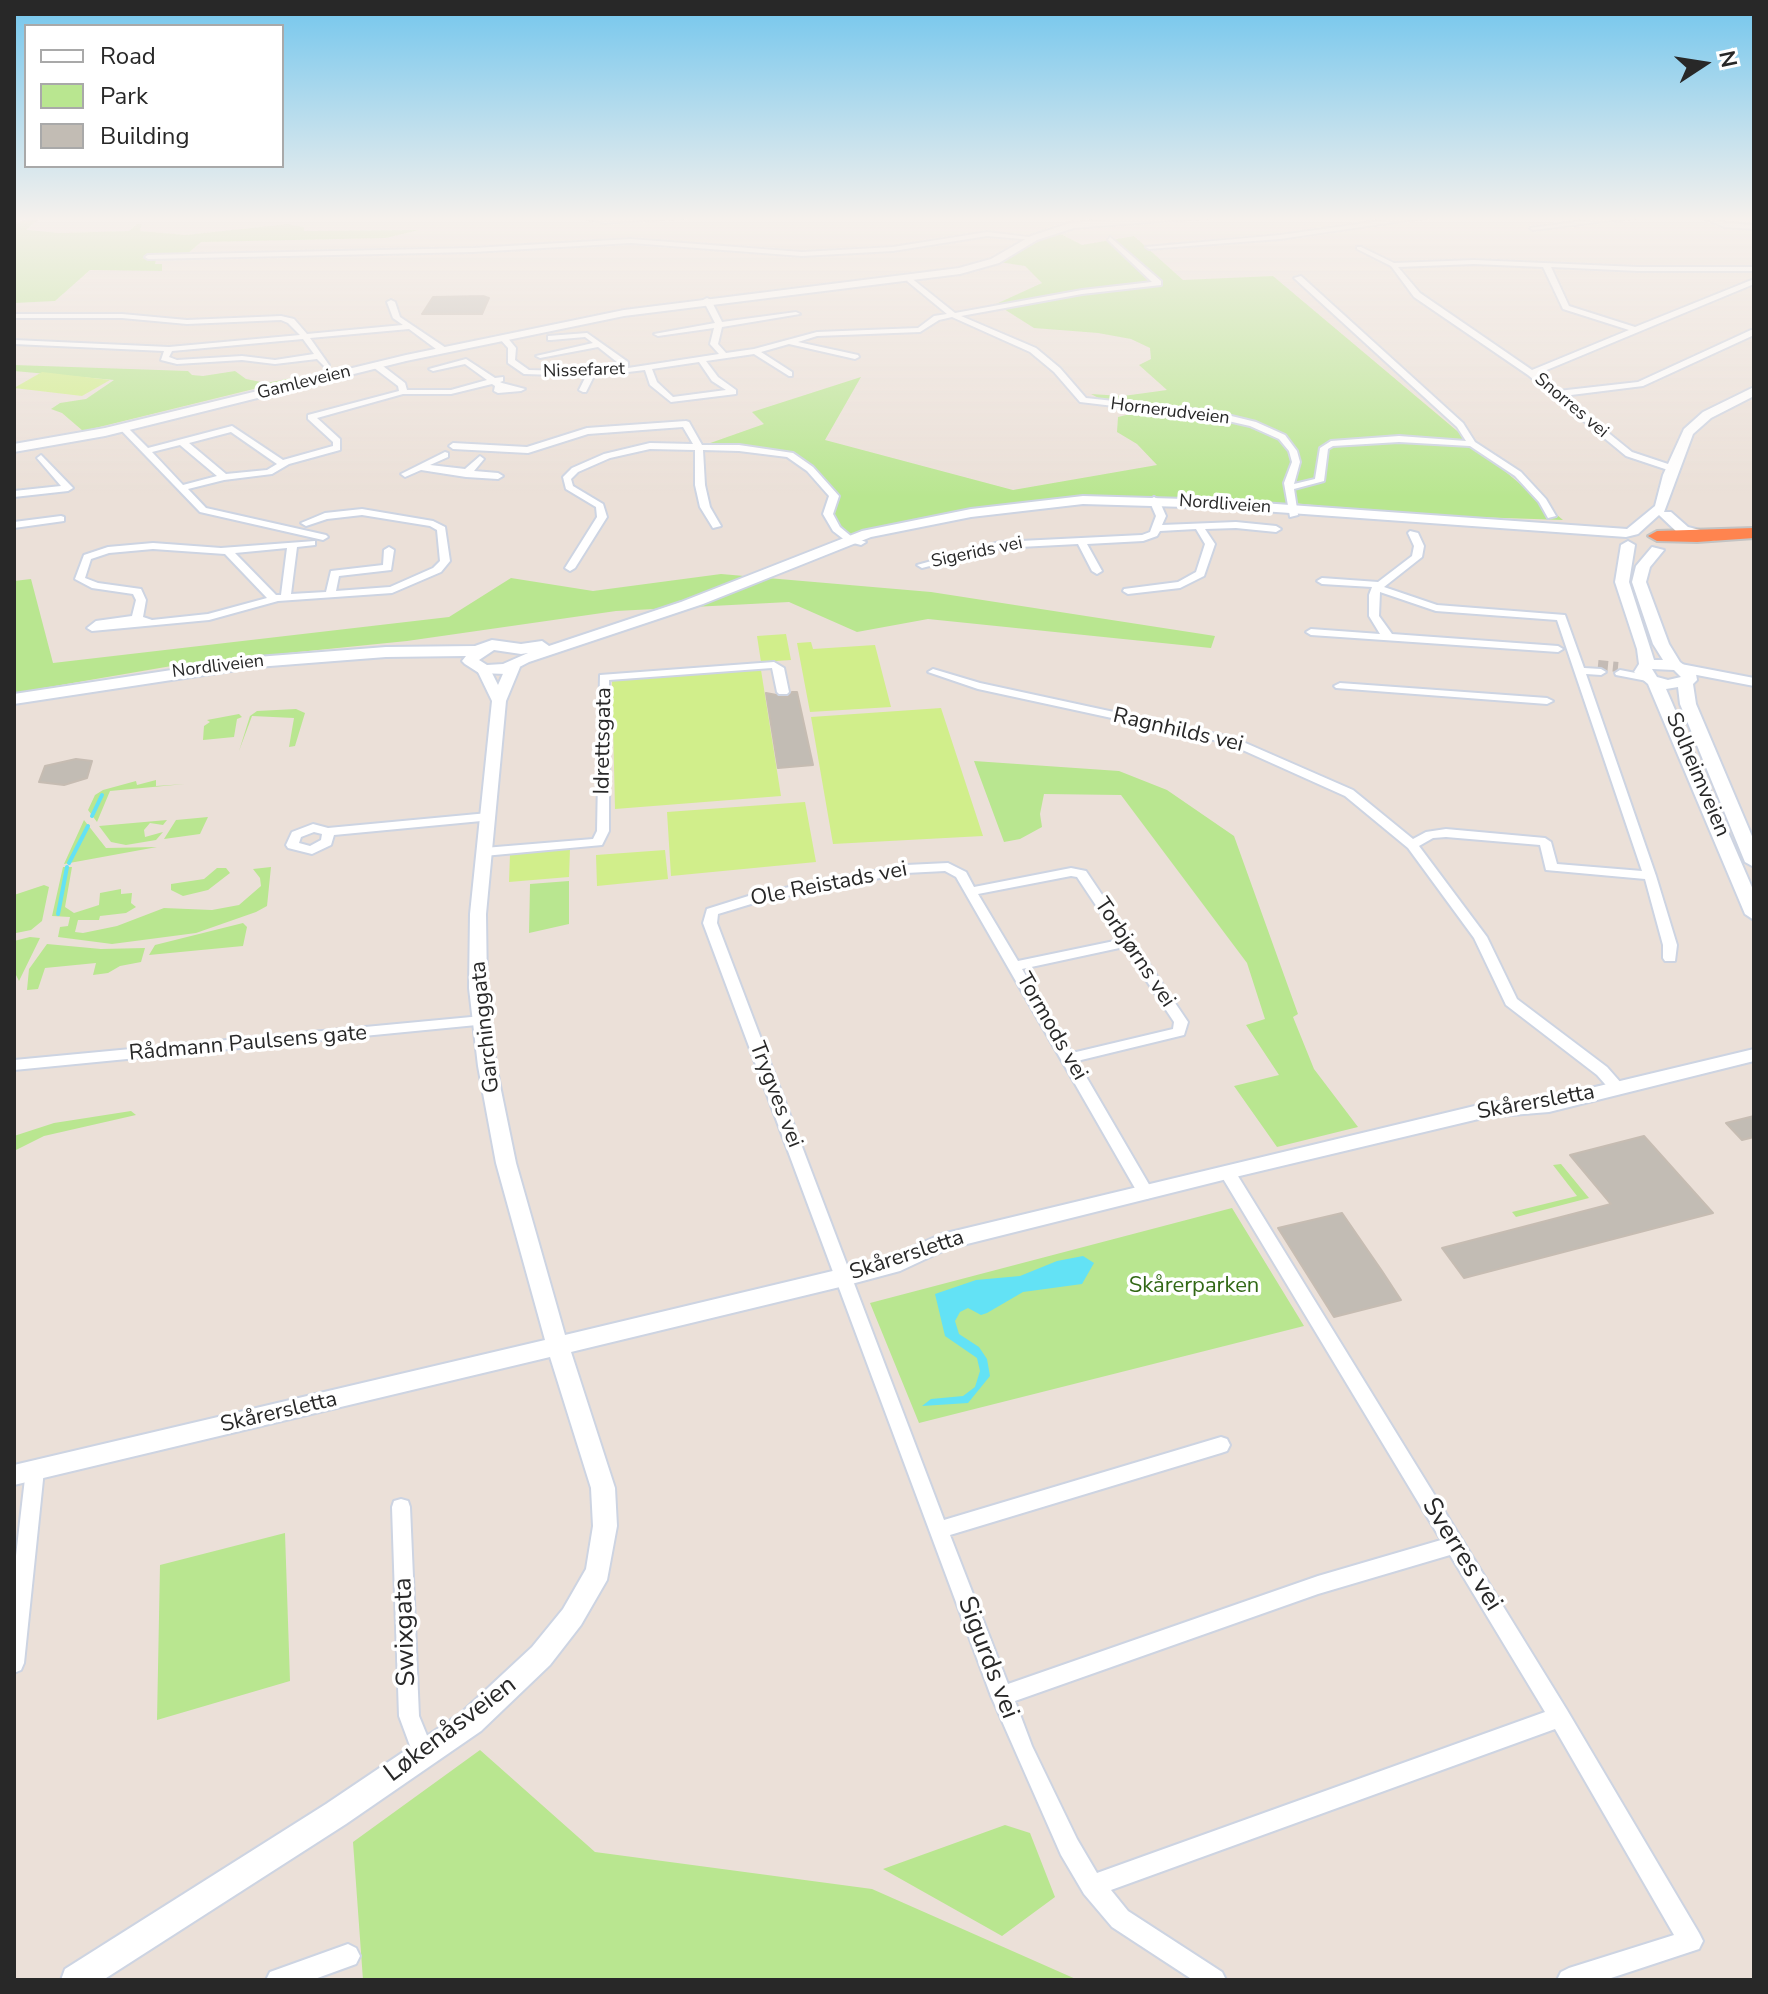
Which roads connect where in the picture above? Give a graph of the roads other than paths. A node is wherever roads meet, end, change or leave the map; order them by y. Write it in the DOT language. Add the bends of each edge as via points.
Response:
graph roads {
  1 [pos="392,310"];
  2 [pos="653,310"];
  3 [pos="712,310"];
  4 [pos="947,310"];
  5 [pos="981,310"];
  6 [pos="1333,310"];
  7 [pos="1439,310"];
  8 [pos="1575,310"];
  9 [pos="1684,310"];
  10 [pos="796,314"];
  11 [pos="953,315"];
  12 [pos="14,316"];
  13 [pos="719,323"];
  14 [pos="411,327"];
  15 [pos="1636,330"];
  16 [pos="1754,332"];
  17 [pos="658,334"];
  18 [pos="304,335"];
  19 [pos="503,338"];
  20 [pos="551,338"];
  21 [pos="786,341"];
  22 [pos="14,342"];
  23 [pos="596,345"];
  24 [pos="169,349"];
  25 [pos="443,350"];
  26 [pos="755,351"];
  27 [pos="318,356"];
  28 [pos="540,356"];
  29 [pos="725,356"];
  30 [pos="855,357"];
  31 [pos="701,359"];
  32 [pos="625,364"];
  33 [pos="325,365"];
  34 [pos="376,365"];
  35 [pos="644,368"];
  36 [pos="433,369"];
  37 [pos="527,372"];
  38 [pos="1531,373"];
  39 [pos="789,374"];
  40 [pos="591,375"];
  41 [pos="496,383"];
  42 [pos="583,390"];
  43 [pos="1754,391"];
  44 [pos="403,392"];
  45 [pos="1557,394"];
  46 [pos="123,428"];
  47 [pos="181,441"];
  48 [pos="1472,444"];
  49 [pos="453,446"];
  50 [pos="699,447"];
  51 [pos="14,448"];
  52 [pos="147,451"];
  53 [pos="445,455"];
  54 [pos="41,458"];
  55 [pos="480,459"];
  56 [pos="283,464"];
  57 [pos="421,467"];
  58 [pos="1674,469"];
  59 [pos="405,474"];
  60 [pos="466,474"];
  61 [pos="498,476"];
  62 [pos="224,477"];
  63 [pos="1290,487"];
  64 [pos="68,488"];
  65 [pos="181,488"];
  66 [pos="14,494"];
  67 [pos="72,504"];
  68 [pos="1154,504"];
  69 [pos="1293,512"];
  70 [pos="1666,515"];
  71 [pos="1551,516"];
  72 [pos="61,519"];
  73 [pos="306,523"];
  74 [pos="14,525"];
  75 [pos="1157,525"];
  76 [pos="1198,525"];
  77 [pos="716,526"];
  78 [pos="1276,529"];
  79 [pos="1413,533"];
  80 [pos="1754,536"];
  81 [pos="323,537"];
  82 [pos="1711,537"];
  83 [pos="1628,538"];
  84 [pos="856,539"];
  85 [pos="1730,540"];
  86 [pos="1081,541"];
  87 [pos="1658,542"];
  88 [pos="312,543"];
  89 [pos="292,545"];
  90 [pos="389,550"];
  91 [pos="1754,550"];
  92 [pos="228,551"];
  93 [pos="922,565"];
  94 [pos="570,568"];
  95 [pos="1097,571"];
  96 [pos="1322,581"];
  97 [pos="1379,586"];
  98 [pos="1128,591"];
  99 [pos="330,595"];
  100 [pos="286,597"];
  101 [pos="274,599"];
  102 [pos="1311,632"];
  103 [pos="1388,637"];
  104 [pos="1558,649"];
  105 [pos="519,658"];
  106 [pos="477,661"];
  107 [pos="1581,668"];
  108 [pos="1600,669"];
  109 [pos="1619,670"];
  110 [pos="933,672"];
  111 [pos="1648,673"];
  112 [pos="1682,675"];
  113 [pos="1749,681"];
  114 [pos="1340,686"];
  115 [pos="783,692"];
  116 [pos="14,699"];
  117 [pos="499,701"];
  118 [pos="1547,701"];
  119 [pos="488,817"];
  120 [pos="328,832"];
  121 [pos="1412,845"];
  122 [pos="484,852"];
  123 [pos="1754,862"];
  124 [pos="948,867"];
  125 [pos="1650,876"];
  126 [pos="973,891"];
  127 [pos="712,912"];
  128 [pos="1754,914"];
  129 [pos="1128,942"];
  130 [pos="1670,958"];
  131 [pos="1015,966"];
  132 [pos="482,1021"];
  133 [pos="1754,1055"];
  134 [pos="1070,1058"];
  135 [pos="14,1065"];
  136 [pos="1617,1088"];
  137 [pos="1227,1172"];
  138 [pos="1146,1193"];
  139 [pos="844,1278"];
  140 [pos="557,1347"];
  141 [pos="1221,1445"];
  142 [pos="24,1473"];
  143 [pos="401,1507"];
  144 [pos="938,1530"];
  145 [pos="1455,1545"];
  146 [pos="14,1663"];
  147 [pos="1001,1696"];
  148 [pos="1560,1717"];
  149 [pos="424,1755"];
  150 [pos="1092,1886"];
  151 [pos="348,1956"];
  152 [pos="76,1980"];
  153 [pos="278,1980"];
  154 [pos="1214,1980"];
  155 [pos="1569,1980"];
  1 -- 14 [label="street"];
  2 -- 19 [label="main road, Gamleveien"];
  3 -- 13 [label="street"];
  4 -- 11 [label="street"];
  5 -- 11 [label="street, Nissefaret"];
  6 -- 48 [label="street" via="1460,425"];
  7 -- 38 [label="street, Snorres vei"];
  8 -- 15 [label="street"];
  9 -- 15 [label="street"];
  10 -- 13 [label="street"];
  11 -- 21 [label="street, Nissefaret" via="920,330 850,330"];
  11 -- 63 [label="street, Hornerudveien" via="1033,350 1083,400 1215,415 1270,430 1293,451"];
  12 -- 18 [label="street" via="187,322 281,318"];
  13 -- 17 [label="street"];
  13 -- 29 [label="street" via="713,339"];
  14 -- 18 [label="street"];
  14 -- 25 [label="street"];
  15 -- 38 [label="street"];
  16 -- 45 [label="street" via="1640,384"];
  18 -- 24 [label="street"];
  18 -- 27 [label="street"];
  19 -- 25 [label="main road, Gamleveien"];
  19 -- 37 [label="street, Nissefaret" via="512,348 511,361"];
  20 -- 23 [label="street" via="587,335"];
  21 -- 26 [label="street, Nissefaret"];
  21 -- 30 [label="street"];
  22 -- 24 [label="street"];
  23 -- 28 [label="street"];
  23 -- 32 [label="street"];
  24 -- 27 [label="street" via="164,358 177,362 275,362"];
  25 -- 34 [label="main road, Gamleveien"];
  26 -- 29 [label="street, Nissefaret"];
  26 -- 39 [label="street"];
  27 -- 33 [label="street"];
  29 -- 31 [label="street, Nissefaret"];
  31 -- 35 [label="street, Nissefaret"];
  31 -- 35 [label="street" via="733,392 671,400"];
  34 -- 44 [label="street" via="402,385"];
  34 -- 46 [label="main road, Gamleveien"];
  35 -- 40 [label="street, Nissefaret"];
  36 -- 41 [label="street" via="466,361"];
  37 -- 40 [label="street, Nissefaret"];
  37 -- 41 [label="street"];
  38 -- 45 [label="street, Snorres vei"];
  40 -- 42 [label="street"];
  41 -- 44 [label="street" via="451,392"];
  43 -- 58 [label="main road, Solheimveien" via="1693,427"];
  44 -- 56 [label="street" via="313,416 337,441 337,448"];
  45 -- 58 [label="street, Snorres vei" via="1634,458"];
  46 -- 51 [label="main road, Gamleveien"];
  46 -- 52 [label="street"];
  47 -- 52 [label="street"];
  47 -- 56 [label="street" via="232,429"];
  47 -- 62 [label="street"];
  48 -- 63 [label="street" via="1399,439 1331,444 1324,448 1319,481"];
  48 -- 71 [label="street" via="1527,483"];
  49 -- 50 [label="street" via="528,450 587,431 677,422 691,428"];
  50 -- 77 [label="street" via="700,485"];
  50 -- 84 [label="street" via="790,455 834,496 828,514"];
  50 -- 94 [label="street" via="630,449 575,470 566,479 569,487 600,506 602,517"];
  52 -- 65 [label="street"];
  53 -- 57 [label="street"];
  54 -- 64 [label="street"];
  55 -- 60 [label="street"];
  56 -- 62 [label="street" via="269,472"];
  57 -- 59 [label="street"];
  57 -- 60 [label="street"];
  58 -- 70 [label="main road, Solheimveien" via="1678,477"];
  58 -- 83 [label="main road, Solheimveien" via="1661,507"];
  60 -- 61 [label="street"];
  62 -- 65 [label="street"];
  63 -- 69 [label="street, Hornerudveien"];
  64 -- 66 [label="street"];
  64 -- 67 [label="street"];
  65 -- 81 [label="street" via="213,514"];
  68 -- 69 [label="main road, Nordliveien"];
  68 -- 75 [label="street" via="1161,516"];
  68 -- 84 [label="main road, Nordliveien" via="1054,504 940,519"];
  69 -- 83 [label="main road, Nordliveien" via="1564,528"];
  70 -- 82 [label="main road" via="1683,530"];
  70 -- 87 [label="main road, Solheimveien" via="1657,526"];
  72 -- 74 [label="street"];
  73 -- 99 [label="street" via="372,512 442,529 445,561 437,570 392,590"];
  75 -- 76 [label="street, Sigerids vei"];
  75 -- 86 [label="street, Sigerids vei" via="1154,534 1143,538"];
  76 -- 78 [label="street, Sigerids vei"];
  76 -- 98 [label="street" via="1210,544 1200,574 1180,585"];
  79 -- 97 [label="street" via="1417,557"];
  80 -- 82 [label="highway"];
  80 -- 85 [label="highway"];
  82 -- 87 [label="highway"];
  83 -- 87 [label="main road, Nordliveien"];
  83 -- 111 [label="main road, Solheimveien" via="1623,588"];
  84 -- 105 [label="main road, Nordliveien" via="739,589"];
  85 -- 87 [label="highway"];
  85 -- 91 [label="highway"];
  86 -- 93 [label="street, Sigerids vei" via="1000,545"];
  86 -- 95 [label="street"];
  87 -- 112 [label="main road, Solheimveien" via="1639,582 1661,644"];
  88 -- 89 [label="street"];
  89 -- 92 [label="street"];
  89 -- 100 [label="street"];
  90 -- 99 [label="street" via="388,568 335,573"];
  92 -- 101 [label="street"];
  92 -- 101 [label="street" via="153,546 108,550 87,557 80,579 137,591 140,621 209,617"];
  96 -- 97 [label="street"];
  97 -- 103 [label="street" via="1374,616"];
  97 -- 107 [label="street" via="1436,608 1558,615"];
  99 -- 100 [label="street"];
  100 -- 101 [label="street"];
  102 -- 103 [label="street"];
  103 -- 104 [label="street"];
  105 -- 106 [label="main road"];
  105 -- 106 [label="main road" via="500,644"];
  105 -- 117 [label="street, Garchinggata"];
  106 -- 116 [label="main road, Nordliveien" via="425,653 257,662"];
  106 -- 117 [label="street"];
  107 -- 108 [label="street"];
  107 -- 125 [label="street"];
  109 -- 111 [label="street"];
  110 -- 121 [label="street, Ragnhilds vei" via="1260,751 1349,793"];
  111 -- 112 [label="main road"];
  111 -- 128 [label="main road, Solheimveien"];
  112 -- 113 [label="street"];
  112 -- 123 [label="main road, Solheimveien" via="1688,704"];
  114 -- 118 [label="street"];
  115 -- 122 [label="street, Idrettsgata" via="774,665 604,677 603,831 598,842"];
  117 -- 119 [label="street, Garchinggata"];
  119 -- 120 [label="street"];
  119 -- 122 [label="street, Garchinggata"];
  121 -- 125 [label="street" via="1446,833 1545,842 1551,867"];
  121 -- 136 [label="street, Ragnhilds vei" via="1480,937 1511,1002"];
  122 -- 132 [label="street, Garchinggata" via="478,914"];
  124 -- 126 [label="street, Tormods vei"];
  124 -- 127 [label="street, Ole Reistads vei" via="906,869 779,893"];
  125 -- 130 [label="street"];
  126 -- 129 [label="street, Torbjørns vei" via="1081,874"];
  126 -- 131 [label="street, Tormods vei"];
  127 -- 139 [label="street, Trygves vei" via="710,923"];
  129 -- 131 [label="street"];
  129 -- 134 [label="street, Torbjørns vei" via="1181,1022 1179,1032"];
  131 -- 134 [label="street, Tormods vei"];
  132 -- 135 [label="street, Rådmann Paulsens gate"];
  132 -- 140 [label="street, Garchinggata" via="506,1163"];
  133 -- 136 [label="street, Skårersletta"];
  134 -- 138 [label="street, Tormods vei"];
  136 -- 137 [label="street, Skårersletta" via="1549,1105 1487,1110"];
  137 -- 138 [label="street, Skårersletta"];
  137 -- 145 [label="street, Sverres vei"];
  138 -- 139 [label="street, Skårersletta" via="942,1242 892,1265"];
  139 -- 140 [label="street, Skårersletta"];
  139 -- 144 [label="street, Sigurds vei"];
  140 -- 142 [label="street, Skårersletta"];
  140 -- 149 [label="street, Løkenåsveien" via="603,1488 605,1536 598,1572 572,1617 521,1678"];
  141 -- 144 [label="street"];
  142 -- 146 [label="street"];
  143 -- 149 [label="street, Swixgata" via="409,1716"];
  144 -- 147 [label="street, Sigurds vei"];
  145 -- 147 [label="street" via="1318,1585"];
  145 -- 148 [label="street, Sverres vei"];
  147 -- 150 [label="street, Sigurds vei"];
  148 -- 150 [label="street"];
  148 -- 155 [label="street, Sverres vei" via="1691,1941"];
  149 -- 152 [label="street, Løkenåsveien"];
  150 -- 154 [label="street, Sigurds vei" via="1120,1919"];
  151 -- 153 [label="street"];
}
